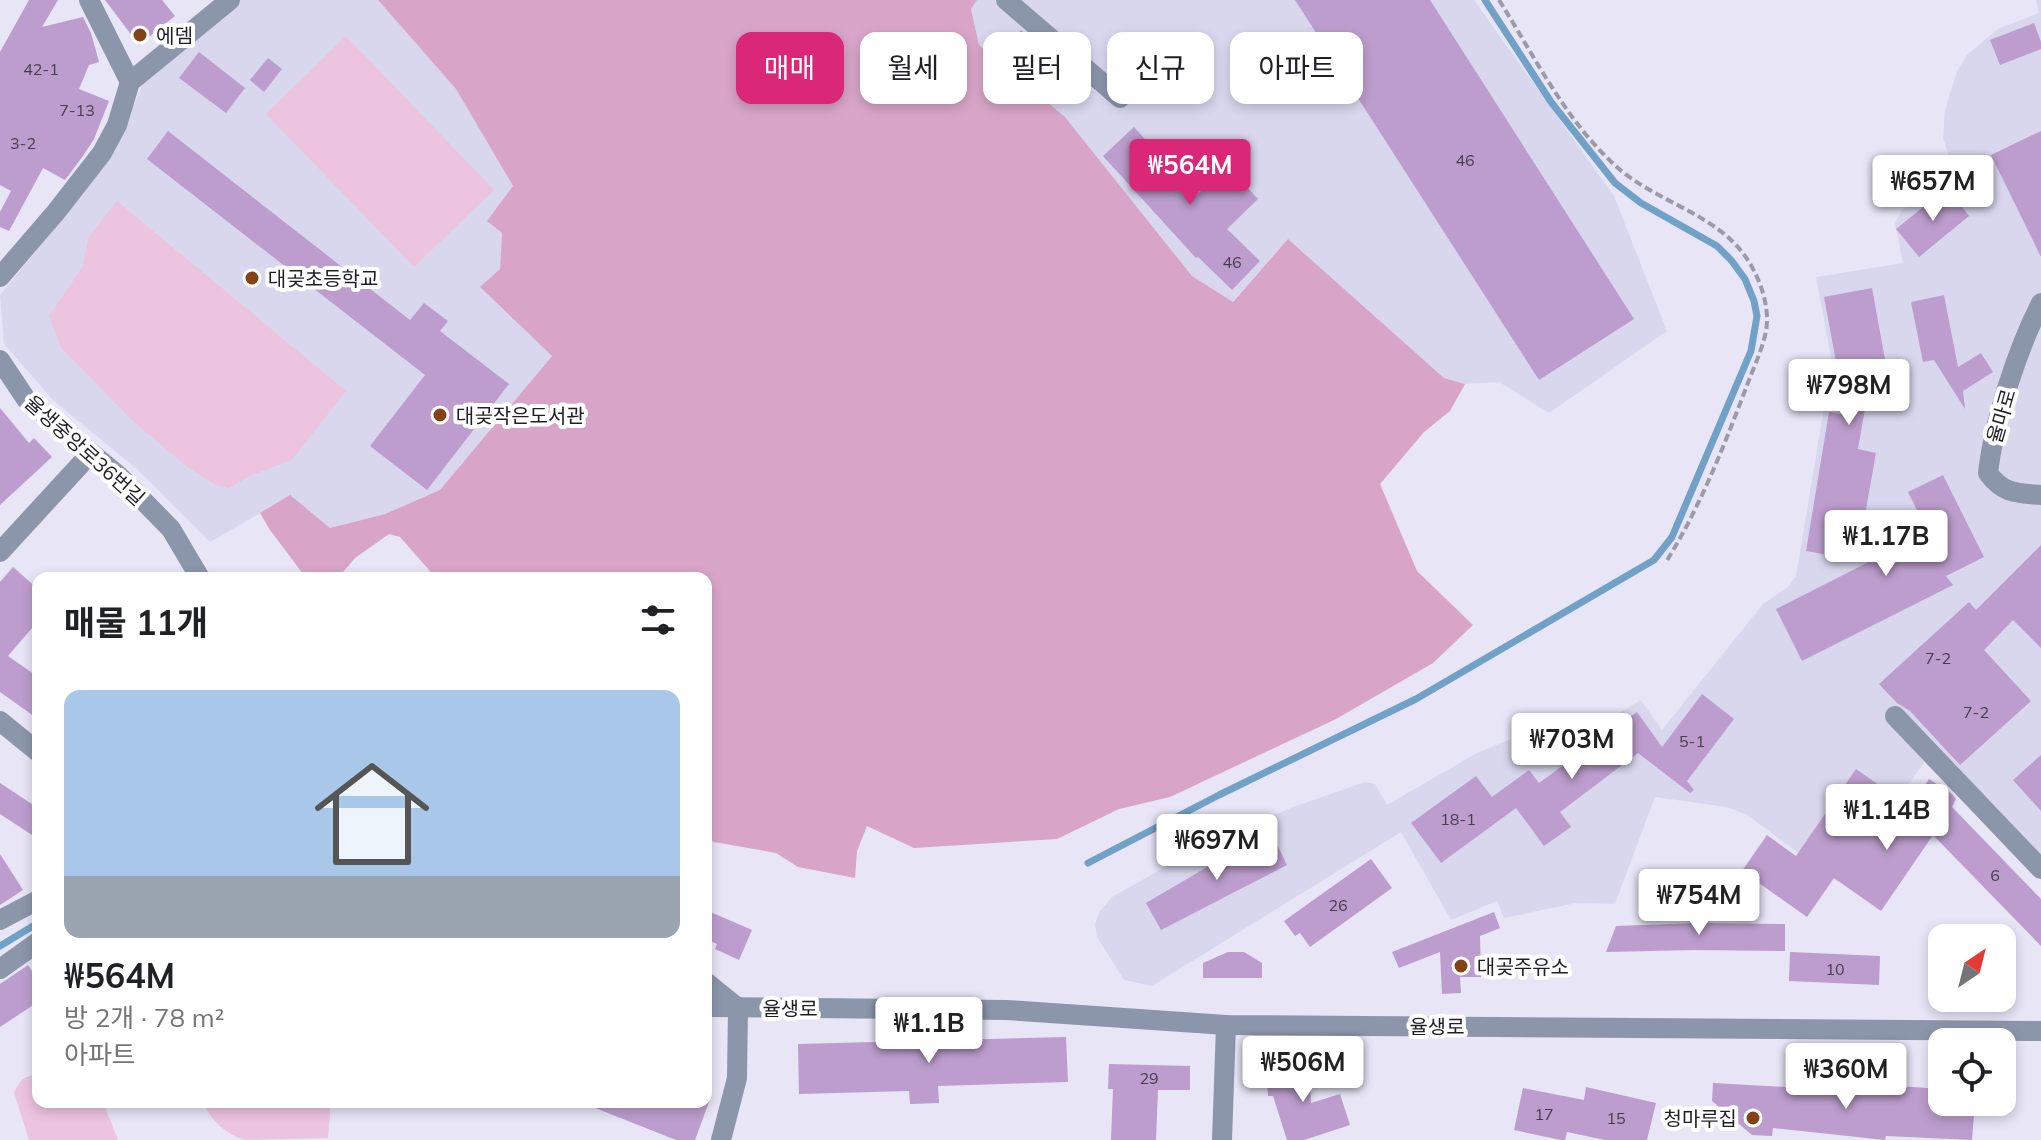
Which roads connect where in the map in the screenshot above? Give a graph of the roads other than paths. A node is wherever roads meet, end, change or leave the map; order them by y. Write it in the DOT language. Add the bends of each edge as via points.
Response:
graph roads {
  1 [pos="89,0"];
  2 [pos="230,0"];
  3 [pos="1006,0"];
  4 [pos="130,82"];
  5 [pos="1107,87"];
  6 [pos="0,277"];
  7 [pos="2041,303"];
  8 [pos="0,360"];
  9 [pos="91,453"];
  10 [pos="2041,495"];
  11 [pos="0,552"];
  12 [pos="196,572"];
  13 [pos="1895,716"];
  14 [pos="0,721"];
  15 [pos="32,747"];
  16 [pos="2041,869"];
  17 [pos="32,903"];
  18 [pos="0,920"];
  19 [pos="32,946"];
  20 [pos="0,969"];
  21 [pos="712,987"];
  22 [pos="712,1007"];
  23 [pos="738,1008"];
  24 [pos="1226,1025"];
  25 [pos="2041,1031"];
  26 [pos="721,1140"];
  27 [pos="1222,1140"];
  1 -- 4 [label="street"];
  2 -- 4 [label="street"];
  3 -- 5 [label="street"];
  4 -- 6 [label="street" via="102,153"];
  7 -- 10 [label="street, 율마로" via="2015,369 1988,473 1998,487"];
  8 -- 9 [label="street, 율생중앙로36번길" via="26,399"];
  9 -- 11 [label="street"];
  9 -- 12 [label="street, 율생중앙로36번길" via="171,529"];
  13 -- 16 [label="street"];
  14 -- 15 [label="street"];
  17 -- 18 [label="street"];
  19 -- 20 [label="street"];
  21 -- 23 [label="street"];
  22 -- 23 [label="street, 율생로"];
  23 -- 24 [label="street, 율생로" via="1007,1010"];
  23 -- 26 [label="street, 율생로" via="737,1078"];
  24 -- 25 [label="street, 율생로"];
  24 -- 27 [label="street"];
}
